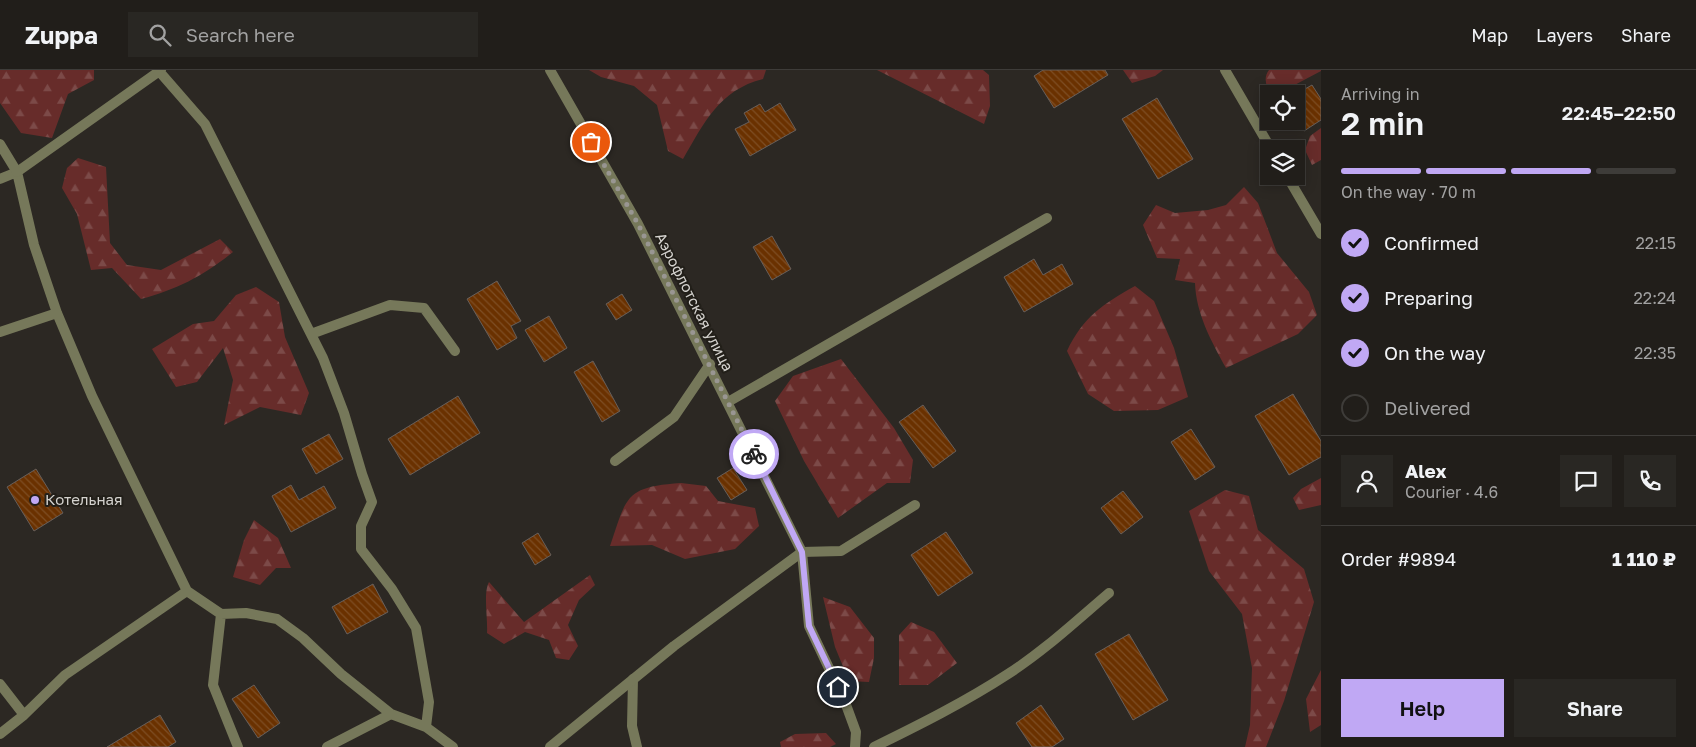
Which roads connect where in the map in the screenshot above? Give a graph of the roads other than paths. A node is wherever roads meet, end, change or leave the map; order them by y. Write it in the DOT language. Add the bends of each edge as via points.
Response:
graph roads {
  1 [pos="550,70"];
  2 [pos="1225,70"];
  3 [pos="159,71"];
  4 [pos="1266,140"];
  5 [pos="0,144"];
  6 [pos="17,172"];
  7 [pos="0,179"];
  8 [pos="1292,185"];
  9 [pos="1047,218"];
  10 [pos="1321,234"];
  11 [pos="57,313"];
  12 [pos="0,332"];
  13 [pos="311,334"];
  14 [pos="455,351"];
  15 [pos="710,364"];
  16 [pos="728,402"];
  17 [pos="615,461"];
  18 [pos="915,505"];
  19 [pos="802,552"];
  20 [pos="187,591"];
  21 [pos="1109,593"];
  22 [pos="221,614"];
  23 [pos="633,679"];
  24 [pos="0,684"];
  25 [pos="391,714"];
  26 [pos="24,715"];
  27 [pos="426,727"];
  28 [pos="0,734"];
  29 [pos="238,747"];
  30 [pos="327,747"];
  31 [pos="453,747"];
  32 [pos="550,747"];
  33 [pos="637,747"];
  34 [pos="855,747"];
  35 [pos="874,747"];
  1 -- 15 [label="street, Аэрофлотская улица" via="638,224"];
  2 -- 4 [label="street"];
  3 -- 6 [label="street"];
  3 -- 13 [label="street" via="205,124"];
  5 -- 6 [label="street"];
  6 -- 7 [label="street"];
  6 -- 11 [label="street" via="34,245"];
  8 -- 10 [label="street"];
  9 -- 16 [label="street"];
  11 -- 12 [label="street"];
  11 -- 20 [label="street" via="92,396"];
  13 -- 14 [label="street" via="390,305 424,308"];
  13 -- 27 [label="street" via="344,413 372,502 361,526 361,549 392,589 416,628 429,702"];
  15 -- 16 [label="street, Аэрофлотская улица"];
  15 -- 17 [label="street" via="674,417"];
  16 -- 19 [label="street, Аэрофлотская улица"];
  18 -- 19 [label="street" via="841,551"];
  19 -- 23 [label="street"];
  19 -- 34 [label="street" via="809,626 845,702 856,732"];
  20 -- 22 [label="street"];
  20 -- 26 [label="street" via="65,674"];
  21 -- 35 [label="street" via="1048,646 1007,675"];
  22 -- 25 [label="street" via="246,613 276,619 304,638 341,674"];
  22 -- 29 [label="street" via="213,685"];
  23 -- 32 [label="street"];
  23 -- 33 [label="street" via="632,726"];
  24 -- 26 [label="street"];
  25 -- 27 [label="street"];
  25 -- 30 [label="street"];
  26 -- 28 [label="street"];
  27 -- 31 [label="street"];
}
